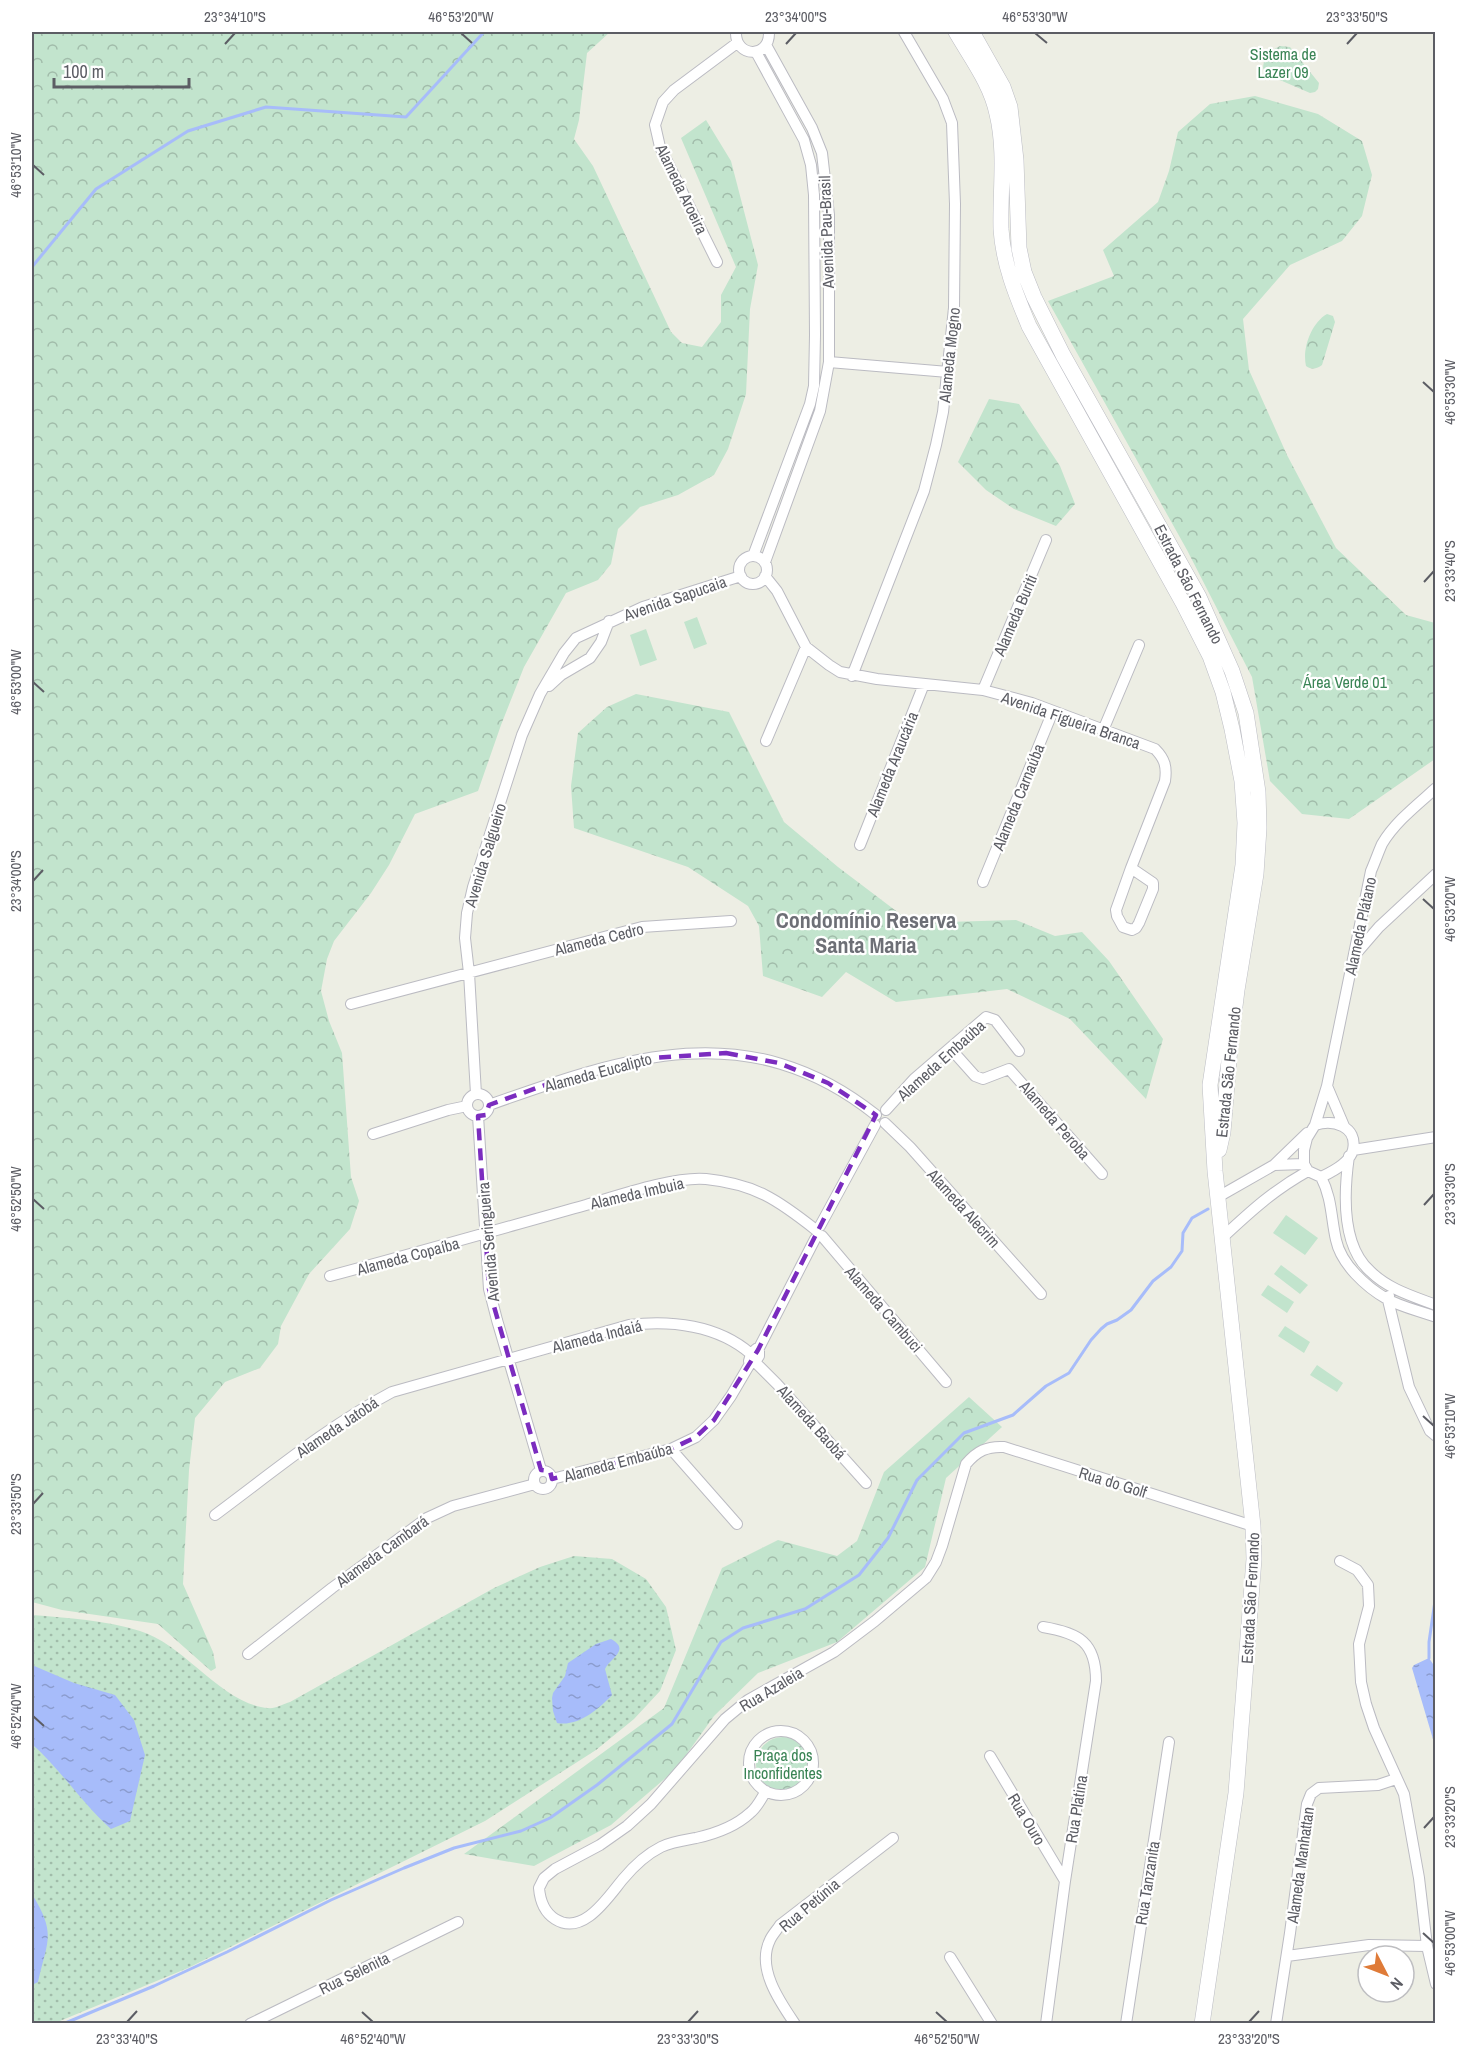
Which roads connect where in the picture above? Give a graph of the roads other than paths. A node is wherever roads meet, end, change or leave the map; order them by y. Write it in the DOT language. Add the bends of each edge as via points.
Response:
graph roads {
  1 [pos="769,32"];
  2 [pos="904,32"];
  3 [pos="956,32"];
  4 [pos="972,32"];
  5 [pos="736,37"];
  6 [pos="766,45"];
  7 [pos="756,52"];
  8 [pos="717,262"];
  9 [pos="815,335"];
  10 [pos="829,362"];
  11 [pos="948,372"];
  12 [pos="814,386"];
  13 [pos="1046,540"];
  14 [pos="753,556"];
  15 [pos="765,562"];
  16 [pos="741,576"];
  17 [pos="765,576"];
  18 [pos="609,621"];
  19 [pos="592,631"];
  20 [pos="602,642"];
  21 [pos="1139,645"];
  22 [pos="806,646"];
  23 [pos="563,657"];
  24 [pos="575,667"];
  25 [pos="852,676"];
  26 [pos="924,684"];
  27 [pos="983,690"];
  28 [pos="540,694"];
  29 [pos="1053,711"];
  30 [pos="1104,728"];
  31 [pos="766,741"];
  32 [pos="1435,789"];
  33 [pos="860,845"];
  34 [pos="1131,868"];
  35 [pos="1436,874"];
  36 [pos="983,882"];
  37 [pos="1361,920"];
  38 [pos="731,921"];
  39 [pos="1378,927"];
  40 [pos="1353,956"];
  41 [pos="469,973"];
  42 [pos="351,1004"];
  43 [pos="950,1048"];
  44 [pos="1019,1051"];
  45 [pos="1327,1086"];
  46 [pos="476,1094"];
  47 [pos="467,1106"];
  48 [pos="489,1106"];
  49 [pos="478,1116"];
  50 [pos="881,1118"];
  51 [pos="1344,1126"];
  52 [pos="1313,1127"];
  53 [pos="373,1134"];
  54 [pos="1436,1137"];
  55 [pos="1351,1153"];
  56 [pos="1274,1165"];
  57 [pos="1306,1168"];
  58 [pos="1215,1171"];
  59 [pos="1102,1174"];
  60 [pos="1322,1177"];
  61 [pos="1218,1197"];
  62 [pos="818,1233"];
  63 [pos="485,1235"];
  64 [pos="1223,1237"];
  65 [pos="330,1276"];
  66 [pos="1391,1287"];
  67 [pos="1041,1294"];
  68 [pos="1388,1300"];
  69 [pos="1436,1305"];
  70 [pos="1436,1317"];
  71 [pos="754,1357"];
  72 [pos="509,1360"];
  73 [pos="946,1382"];
  74 [pos="1436,1436"];
  75 [pos="671,1449"];
  76 [pos="974,1455"];
  77 [pos="542,1470"];
  78 [pos="552,1479"];
  79 [pos="866,1483"];
  80 [pos="535,1484"];
  81 [pos="215,1515"];
  82 [pos="737,1524"];
  83 [pos="1253,1526"];
  84 [pos="1340,1561"];
  85 [pos="1043,1627"];
  86 [pos="248,1654"];
  87 [pos="1169,1742"];
  88 [pos="990,1756"];
  89 [pos="1396,1779"];
  90 [pos="766,1791"];
  91 [pos="893,1838"];
  92 [pos="1065,1881"];
  93 [pos="458,1922"];
  94 [pos="1427,1946"];
  95 [pos="1287,1956"];
  96 [pos="950,1957"];
  97 [pos="1436,1984"];
  98 [pos="250,2024"];
  99 [pos="795,2024"];
  100 [pos="992,2024"];
  101 [pos="1046,2024"];
  102 [pos="1126,2024"];
  103 [pos="1202,2024"];
  104 [pos="1276,2024"];
  1 -- 6 [label="street"];
  2 -- 11 [label="street, Alameda Mogno" via="943,99 952,123 954,308"];
  3 -- 58 [label="main road, Estrada São Fernando" via="985,82 998,115 1001,231 1016,295 1029,326 1210,656 1232,729 1245,823 1243,865 1210,1085"];
  4 -- 58 [label="main road, Estrada São Fernando" via="1010,107 1019,248 1034,297 1199,597 1246,713 1257,782 1256,874"];
  5 -- 7 [label="street" via="745,50"];
  5 -- 8 [label="street, Alameda Aroeira" via="674,90 663,102 655,125 660,147"];
  6 -- 7 [label="street"];
  6 -- 10 [label="street, Avenida Pau-Brasil" via="822,153 829,215"];
  7 -- 9 [label="street, Avenida Pau-Brasil" via="804,140 811,165"];
  9 -- 10 [label="street, Avenida Pau-Brasil"];
  9 -- 12 [label="street, Avenida Pau-Brasil"];
  10 -- 11 [label="street"];
  10 -- 12 [label="street, Avenida Pau-Brasil"];
  10 -- 15 [label="street, Avenida Pau-Brasil" via="820,411"];
  11 -- 25 [label="street, Alameda Mogno" via="924,491"];
  12 -- 14 [label="street, Avenida Pau-Brasil" via="805,420"];
  13 -- 27 [label="street, Alameda Buriti"];
  14 -- 15 [label="street"];
  14 -- 16 [label="street, Avenida Pau-Brasil" via="741,563"];
  15 -- 17 [label="street, Avenida Pau-Brasil"];
  16 -- 17 [label="street" via="746,582 755,583"];
  16 -- 18 [label="street, Avenida Sapucaia"];
  17 -- 22 [label="street, Avenida Figueira Branca"];
  18 -- 19 [label="street, Avenida Salgueiro"];
  18 -- 20 [label="street, Avenida Salgueiro"];
  19 -- 20 [label="street"];
  19 -- 23 [label="street, Avenida Salgueiro" via="576,638"];
  20 -- 24 [label="street, Avenida Salgueiro" via="590,658"];
  21 -- 30 [label="street"];
  22 -- 25 [label="street, Avenida Figueira Branca" via="829,665"];
  22 -- 31 [label="street"];
  23 -- 24 [label="street"];
  23 -- 28 [label="street, Avenida Salgueiro"];
  24 -- 28 [label="street, Avenida Salgueiro"];
  25 -- 26 [label="street, Avenida Figueira Branca"];
  26 -- 27 [label="street, Avenida Figueira Branca"];
  26 -- 33 [label="street, Alameda Araucária"];
  27 -- 29 [label="street, Avenida Figueira Branca"];
  28 -- 41 [label="street, Avenida Salgueiro" via="522,735 473,887 465,938"];
  29 -- 30 [label="street, Avenida Figueira Branca"];
  29 -- 36 [label="street, Alameda Carnaúba"];
  30 -- 34 [label="street, Avenida Figueira Branca" via="1155,749 1167,768"];
  32 -- 37 [label="street, Alameda Plátano" via="1407,814 1382,845 1371,871"];
  34 -- 34 [label="street, Avenida Figueira Branca" via="1116,910 1123,927 1132,930 1139,923 1153,883"];
  35 -- 39 [label="street"];
  37 -- 39 [label="street"];
  37 -- 40 [label="street, Alameda Plátano"];
  38 -- 41 [label="street, Alameda Cedro" via="642,927"];
  39 -- 40 [label="street"];
  40 -- 45 [label="street, Alameda Plátano"];
  41 -- 42 [label="street, Alameda Cedro"];
  41 -- 46 [label="street, Avenida Salgueiro"];
  43 -- 44 [label="street, Alameda Embaúba" via="986,1017 995,1020"];
  43 -- 50 [label="street, Alameda Embaúba" via="914,1079"];
  43 -- 59 [label="street, Alameda Peroba" via="975,1076 983,1079 1009,1069"];
  45 -- 51 [label="street"];
  45 -- 52 [label="street, Alameda Plátano"];
  46 -- 47 [label="street" via="468,1099"];
  46 -- 48 [label="street" via="484,1096"];
  47 -- 49 [label="street"];
  47 -- 53 [label="street"];
  48 -- 49 [label="street"];
  48 -- 50 [label="street, Alameda Eucalipto" via="545,1085 639,1059 726,1053 779,1063 828,1083"];
  49 -- 63 [label="street, Avenida Seringueira"];
  50 -- 62 [label="street, Alameda Embaúba"];
  50 -- 67 [label="street, Alameda Alecrim"];
  51 -- 52 [label="street" via="1326,1121"];
  51 -- 55 [label="street" via="1353,1138"];
  52 -- 56 [label="street"];
  52 -- 57 [label="street" via="1304,1150"];
  54 -- 55 [label="street"];
  55 -- 60 [label="street"];
  55 -- 66 [label="street" via="1345,1184 1349,1230 1363,1264"];
  56 -- 57 [label="street"];
  56 -- 61 [label="street"];
  57 -- 60 [label="street"];
  57 -- 64 [label="street" via="1257,1204"];
  58 -- 61 [label="main road, Estrada São Fernando"];
  60 -- 68 [label="street" via="1329,1192 1341,1254 1360,1278"];
  61 -- 64 [label="main road, Estrada São Fernando"];
  62 -- 63 [label="street, Alameda Imbuia" via="757,1190 703,1179 667,1183"];
  62 -- 71 [label="street, Alameda Embaúba"];
  62 -- 73 [label="street, Alameda Cambuci"];
  63 -- 65 [label="street, Alameda Copaíba"];
  63 -- 72 [label="street, Avenida Seringueira" via="489,1289"];
  64 -- 83 [label="main road, Estrada São Fernando"];
  66 -- 68 [label="street"];
  66 -- 69 [label="street"];
  68 -- 70 [label="street"];
  68 -- 74 [label="street" via="1409,1387"];
  71 -- 72 [label="street, Alameda Indaiá" via="717,1335 656,1322 629,1325"];
  71 -- 75 [label="street, Alameda Embaúba" via="714,1420 696,1437"];
  71 -- 79 [label="street, Alameda Baobá"];
  72 -- 77 [label="street, Avenida Seringueira"];
  72 -- 81 [label="street, Alameda Jatobá" via="392,1392 365,1406"];
  75 -- 78 [label="street, Alameda Embaúba"];
  75 -- 82 [label="street"];
  76 -- 83 [label="street, Rua do Golf" via="986,1448 1004,1447"];
  76 -- 90 [label="street, Rua Azaleia" via="966,1464 939,1554 926,1578 834,1652 748,1700 725,1719 627,1826 544,1878 539,1888 543,1906 558,1921 578,1922 589,1917 630,1872 662,1846 711,1834 734,1823 750,1813"];
  77 -- 78 [label="street" via="550,1473"];
  77 -- 80 [label="street" via="534,1476"];
  78 -- 80 [label="street" via="545,1488"];
  80 -- 86 [label="street, Alameda Cambará" via="453,1506 427,1518"];
  83 -- 103 [label="main road, Estrada São Fernando" via="1250,1635 1236,1793"];
  84 -- 89 [label="street" via="1357,1570 1368,1585 1368,1606 1359,1644 1361,1682 1371,1720"];
  85 -- 92 [label="street, Rua Platina" via="1074,1635 1084,1642 1096,1666"];
  87 -- 102 [label="street, Rua Tanzanita"];
  88 -- 92 [label="street, Rua Ouro"];
  89 -- 94 [label="street" via="1408,1813"];
  89 -- 95 [label="street, Alameda Manhattan" via="1378,1785 1319,1788 1311,1794"];
  90 -- 90 [label="street" via="797,1791 811,1775 812,1754 800,1736 780,1730 770,1732 753,1746 749,1766 758,1785"];
  91 -- 99 [label="street, Rua Petúnia" via="780,1925 768,1942 769,1979"];
  92 -- 101 [label="street, Rua Platina"];
  93 -- 98 [label="street, Rua Selenita"];
  94 -- 95 [label="street" via="1369,1945"];
  94 -- 97 [label="street"];
  95 -- 104 [label="street, Alameda Manhattan"];
  96 -- 100 [label="street"];
}
